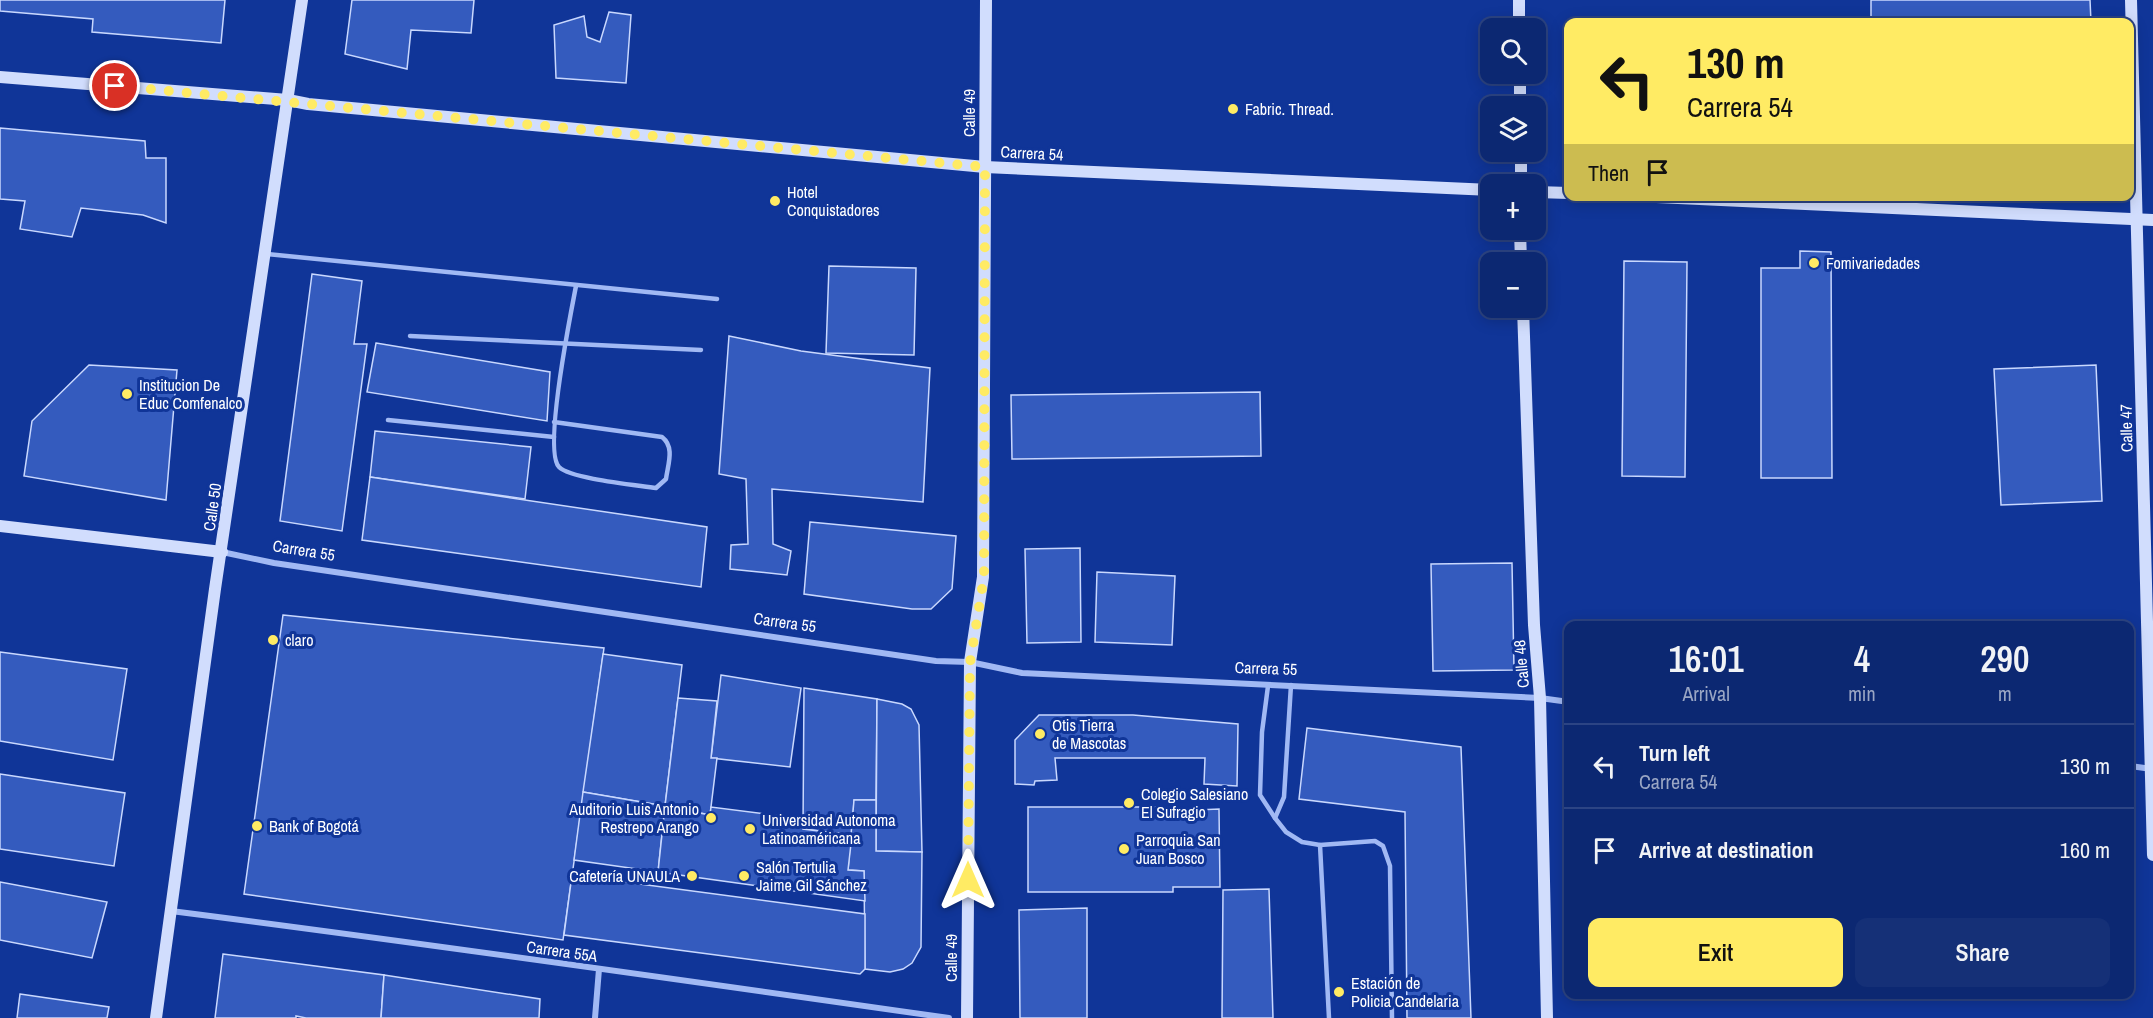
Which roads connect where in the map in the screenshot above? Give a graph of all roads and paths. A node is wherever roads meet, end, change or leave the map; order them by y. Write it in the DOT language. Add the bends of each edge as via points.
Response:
graph roads {
  1 [pos="302,0"];
  2 [pos="986,0"];
  3 [pos="1519,0"];
  4 [pos="2132,0"];
  5 [pos="1519,18"];
  6 [pos="2132,18"];
  7 [pos="0,77"];
  8 [pos="2134,88"];
  9 [pos="288,100"];
  10 [pos="985,167"];
  11 [pos="1480,190"];
  12 [pos="1546,193"];
  13 [pos="1564,194"];
  14 [pos="1744,201"];
  15 [pos="2137,219"];
  16 [pos="2153,220"];
  17 [pos="267,254"];
  18 [pos="576,286"];
  19 [pos="717,299"];
  20 [pos="1523,318"];
  21 [pos="410,336"];
  22 [pos="566,344"];
  23 [pos="700,350"];
  24 [pos="388,420"];
  25 [pos="554,422"];
  26 [pos="554,437"];
  27 [pos="0,526"];
  28 [pos="222,552"];
  29 [pos="970,663"];
  30 [pos="1291,685"];
  31 [pos="1268,686"];
  32 [pos="1540,698"];
  33 [pos="1564,701"];
  34 [pos="2134,767"];
  35 [pos="2152,770"];
  36 [pos="1275,818"];
  37 [pos="1320,845"];
  38 [pos="2153,855"];
  39 [pos="171,911"];
  40 [pos="599,969"];
  41 [pos="156,1018"];
  42 [pos="595,1018"];
  43 [pos="949,1018"];
  44 [pos="967,1018"];
  45 [pos="1329,1018"];
  46 [pos="1392,1018"];
  47 [pos="1547,1018"];
  1 -- 9 [label="street, Calle 50"];
  2 -- 10 [label="street, Calle 49"];
  3 -- 5 [label="street"];
  4 -- 6 [label="street, Calle 47"];
  7 -- 9 [label="street, Carrera 54"];
  8 -- 15 [label="street, Calle 47"];
  9 -- 10 [label="street, Carrera 54"];
  9 -- 17 [label="street, Calle 50"];
  10 -- 11 [label="street, Carrera 54"];
  10 -- 29 [label="street, Calle 49" via="984,577"];
  12 -- 13 [label="street"];
  14 -- 15 [label="street"];
  15 -- 16 [label="street"];
  15 -- 35 [label="street, Calle 47"];
  17 -- 18 [label="lane"];
  17 -- 28 [label="street, Calle 50"];
  18 -- 19 [label="lane"];
  18 -- 22 [label="lane"];
  20 -- 32 [label="street, Calle 48"];
  21 -- 22 [label="lane"];
  22 -- 23 [label="lane"];
  22 -- 25 [label="lane"];
  24 -- 26 [label="lane"];
  25 -- 26 [label="lane"];
  25 -- 26 [label="lane" via="662,437 670,448 666,479 656,488 580,476 559,467"];
  27 -- 28 [label="street, Carrera 55"];
  28 -- 29 [label="street, Carrera 55" via="936,661"];
  28 -- 39 [label="street, Calle 50"];
  29 -- 31 [label="street, Carrera 55" via="1022,673"];
  29 -- 44 [label="street, Calle 49"];
  30 -- 31 [label="street, Carrera 55"];
  30 -- 32 [label="street, Carrera 55"];
  30 -- 36 [label="lane" via="1284,797"];
  31 -- 36 [label="lane" via="1260,795"];
  32 -- 33 [label="street, Carrera 55"];
  32 -- 47 [label="street, Calle 48"];
  34 -- 35 [label="street"];
  35 -- 38 [label="street, Calle 47"];
  36 -- 37 [label="lane" via="1286,832 1302,842"];
  37 -- 45 [label="lane"];
  37 -- 46 [label="lane" via="1375,842 1383,846 1390,866"];
  39 -- 40 [label="street, Carrera 55A"];
  39 -- 41 [label="street, Calle 50"];
  40 -- 42 [label="street"];
  40 -- 43 [label="street, Carrera 55A"];
}
